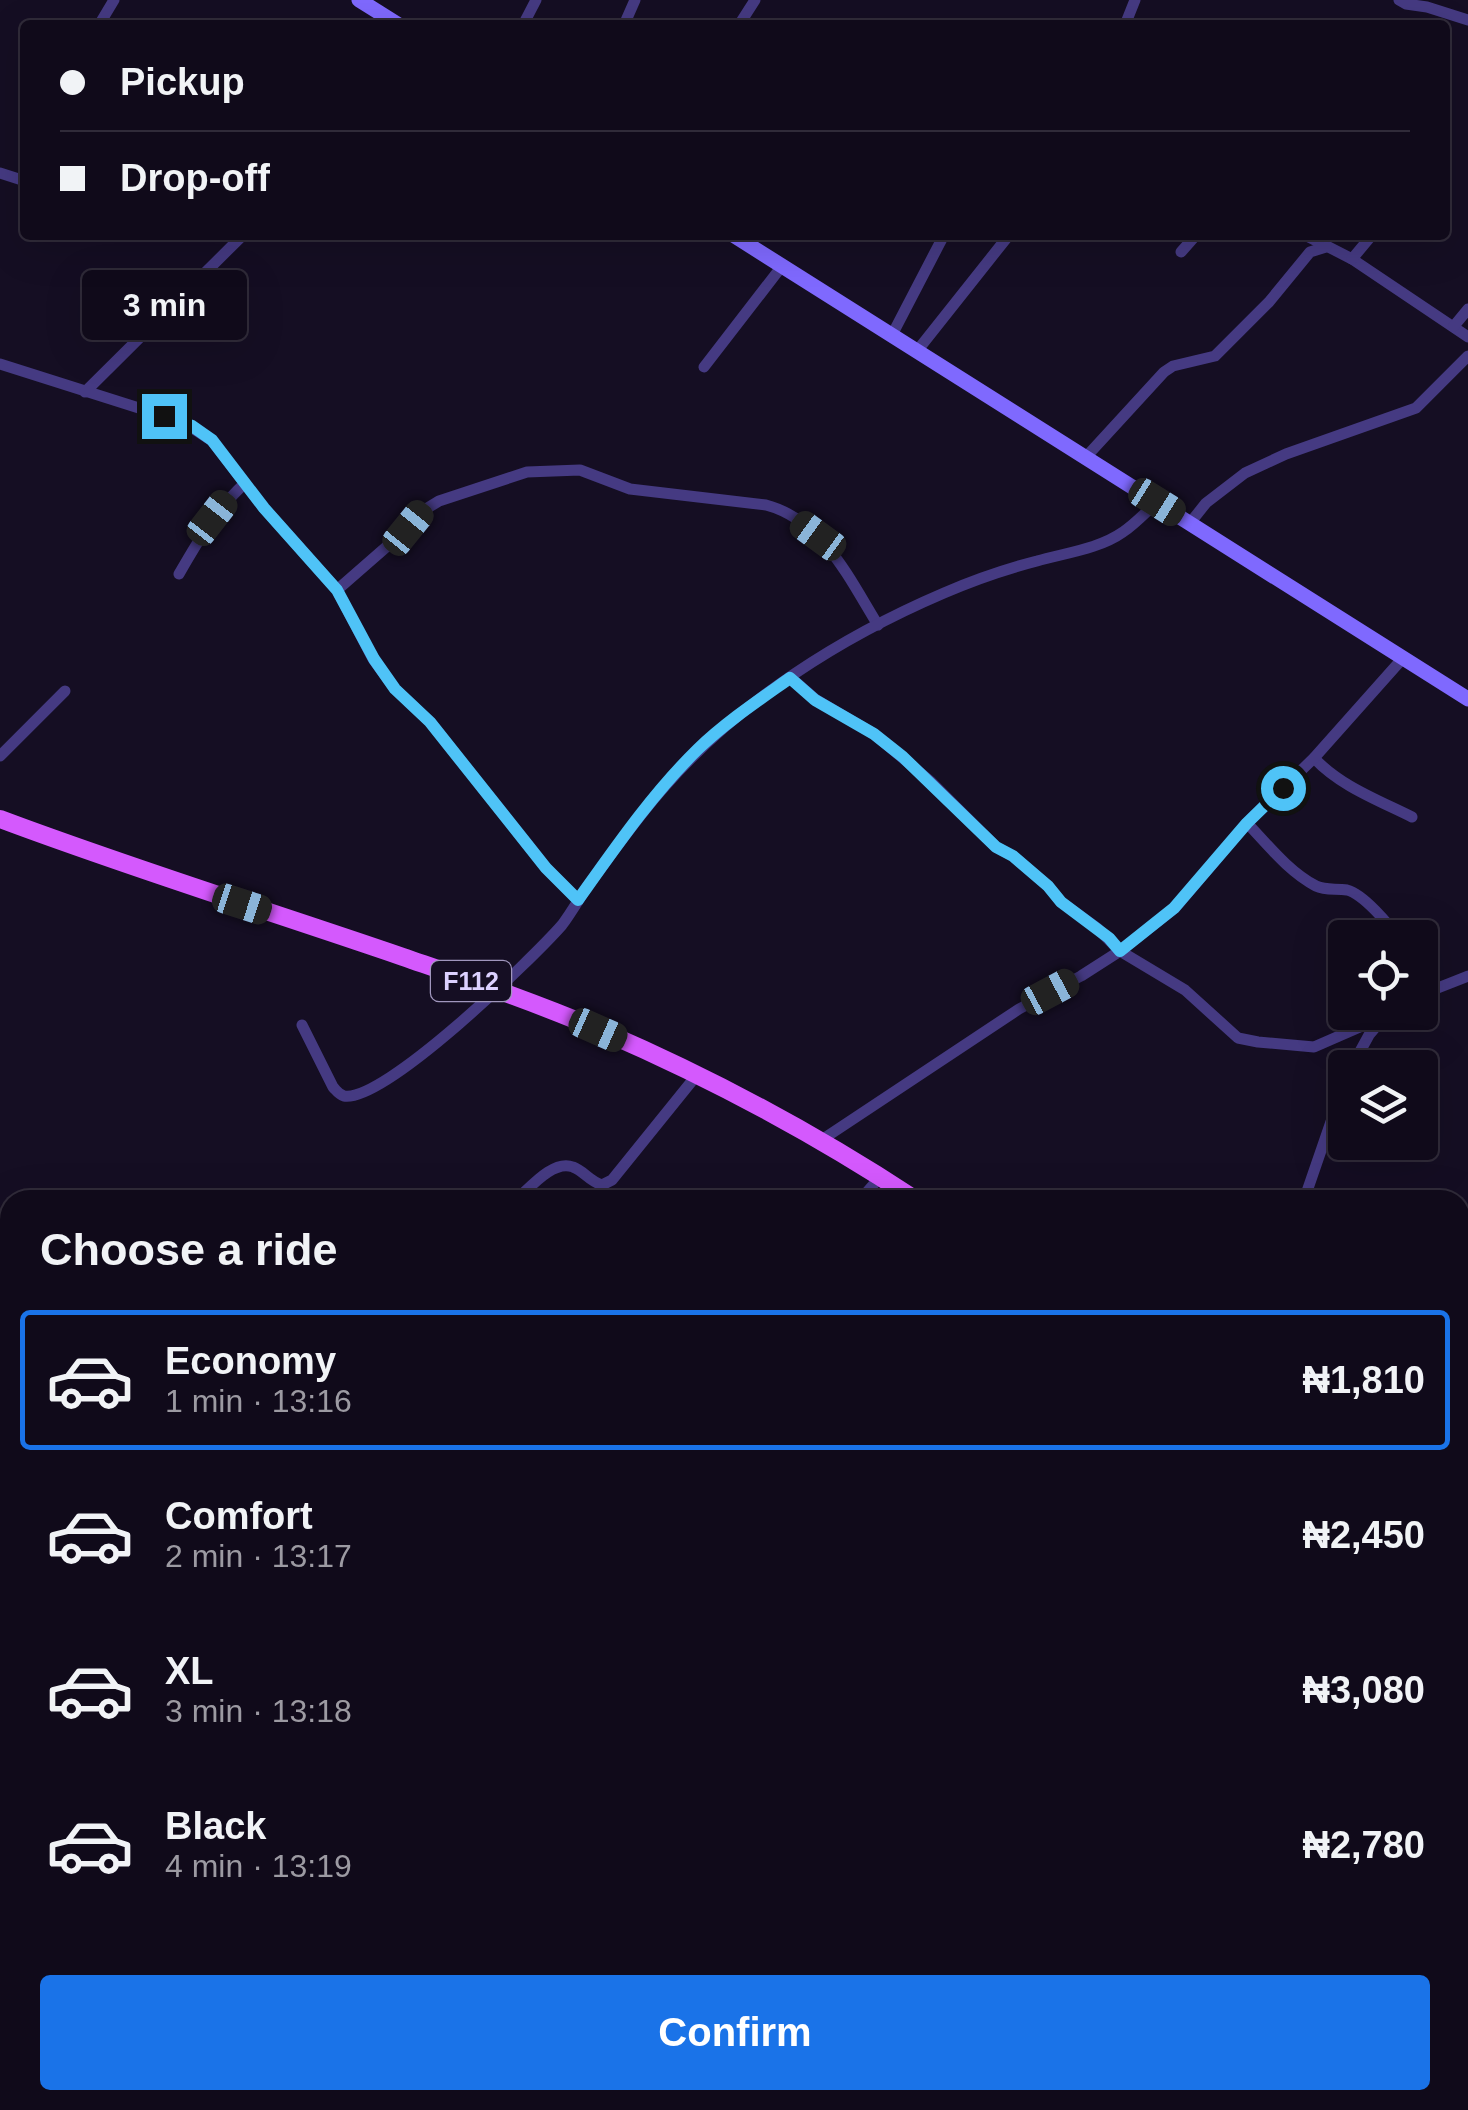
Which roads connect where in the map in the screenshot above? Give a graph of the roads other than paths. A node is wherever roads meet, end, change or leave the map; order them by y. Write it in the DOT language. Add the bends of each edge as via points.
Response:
graph roads {
  1 [pos="1398,0"];
  2 [pos="1468,20"];
  3 [pos="238,240"];
  4 [pos="741,240"];
  5 [pos="941,240"];
  6 [pos="1005,240"];
  7 [pos="1192,240"];
  8 [pos="1314,240"];
  9 [pos="1368,240"];
  10 [pos="1326,247"];
  11 [pos="1181,252"];
  12 [pos="1352,259"];
  13 [pos="782,266"];
  14 [pos="1468,309"];
  15 [pos="1454,326"];
  16 [pos="892,335"];
  17 [pos="1468,338"];
  18 [pos="917,351"];
  19 [pos="1468,356"];
  20 [pos="0,364"];
  21 [pos="704,368"];
  22 [pos="86,392"];
  23 [pos="1086,457"];
  24 [pos="245,483"];
  25 [pos="1157,502"];
  26 [pos="1190,523"];
  27 [pos="179,574"];
  28 [pos="337,590"];
  29 [pos="878,626"];
  30 [pos="1402,658"];
  31 [pos="790,678"];
  32 [pos="65,691"];
  33 [pos="1467,695"];
  34 [pos="0,756"];
  35 [pos="1314,758"];
  36 [pos="1412,817"];
  37 [pos="0,820"];
  38 [pos="1247,823"];
  39 [pos="578,900"];
  40 [pos="1384,920"];
  41 [pos="1120,951"];
  42 [pos="1468,976"];
  43 [pos="1438,987"];
  44 [pos="496,990"];
  45 [pos="302,1024"];
  46 [pos="1352,1030"];
  47 [pos="696,1076"];
  48 [pos="1328,1130"];
  49 [pos="820,1141"];
  50 [pos="880,1176"];
  51 [pos="529,1190"];
  52 [pos="868,1190"];
  53 [pos="901,1190"];
  54 [pos="1307,1190"];
  1 -- 2 [label="street"];
  3 -- 22 [label="street"];
  4 -- 13 [label="main road"];
  5 -- 16 [label="street"];
  6 -- 18 [label="street"];
  7 -- 11 [label="street"];
  8 -- 10 [label="street"];
  9 -- 12 [label="street"];
  10 -- 12 [label="street"];
  10 -- 23 [label="street" via="1310,252 1215,356 1164,372"];
  12 -- 15 [label="street"];
  13 -- 16 [label="main road"];
  13 -- 21 [label="street"];
  14 -- 15 [label="street"];
  15 -- 17 [label="street"];
  16 -- 18 [label="main road"];
  18 -- 23 [label="main road"];
  19 -- 26 [label="street" via="1416,408 1245,473"];
  20 -- 22 [label="street"];
  22 -- 24 [label="street" via="192,426 212,440"];
  23 -- 25 [label="main road"];
  24 -- 27 [label="street" via="212,518"];
  24 -- 28 [label="street"];
  25 -- 26 [label="main road"];
  25 -- 29 [label="street" via="1101,543 944,592"];
  26 -- 30 [label="main road"];
  28 -- 29 [label="street" via="439,502 527,472 580,470 630,489 780,509 833,552"];
  28 -- 39 [label="street" via="395,689"];
  29 -- 31 [label="street"];
  30 -- 33 [label="main road"];
  30 -- 35 [label="street"];
  31 -- 39 [label="street" via="700,748 638,817"];
  31 -- 41 [label="street" via="903,757 996,847"];
  32 -- 34 [label="street"];
  35 -- 36 [label="street" via="1356,790"];
  35 -- 38 [label="street"];
  37 -- 44 [label="main road, F112"];
  38 -- 40 [label="street" via="1306,880 1320,889 1354,892"];
  38 -- 41 [label="street" via="1174,908"];
  39 -- 44 [label="street"];
  41 -- 46 [label="street" via="1185,990 1242,1040 1314,1047"];
  41 -- 49 [label="street"];
  42 -- 43 [label="street"];
  44 -- 45 [label="street" via="421,1056 348,1096 333,1086"];
  44 -- 47 [label="main road, F112"];
  47 -- 49 [label="main road, F112"];
  47 -- 51 [label="street" via="612,1180 602,1185 561,1165"];
  48 -- 54 [label="street"];
  49 -- 50 [label="main road, F112"];
  50 -- 52 [label="street"];
  50 -- 53 [label="main road, F112"];
}
